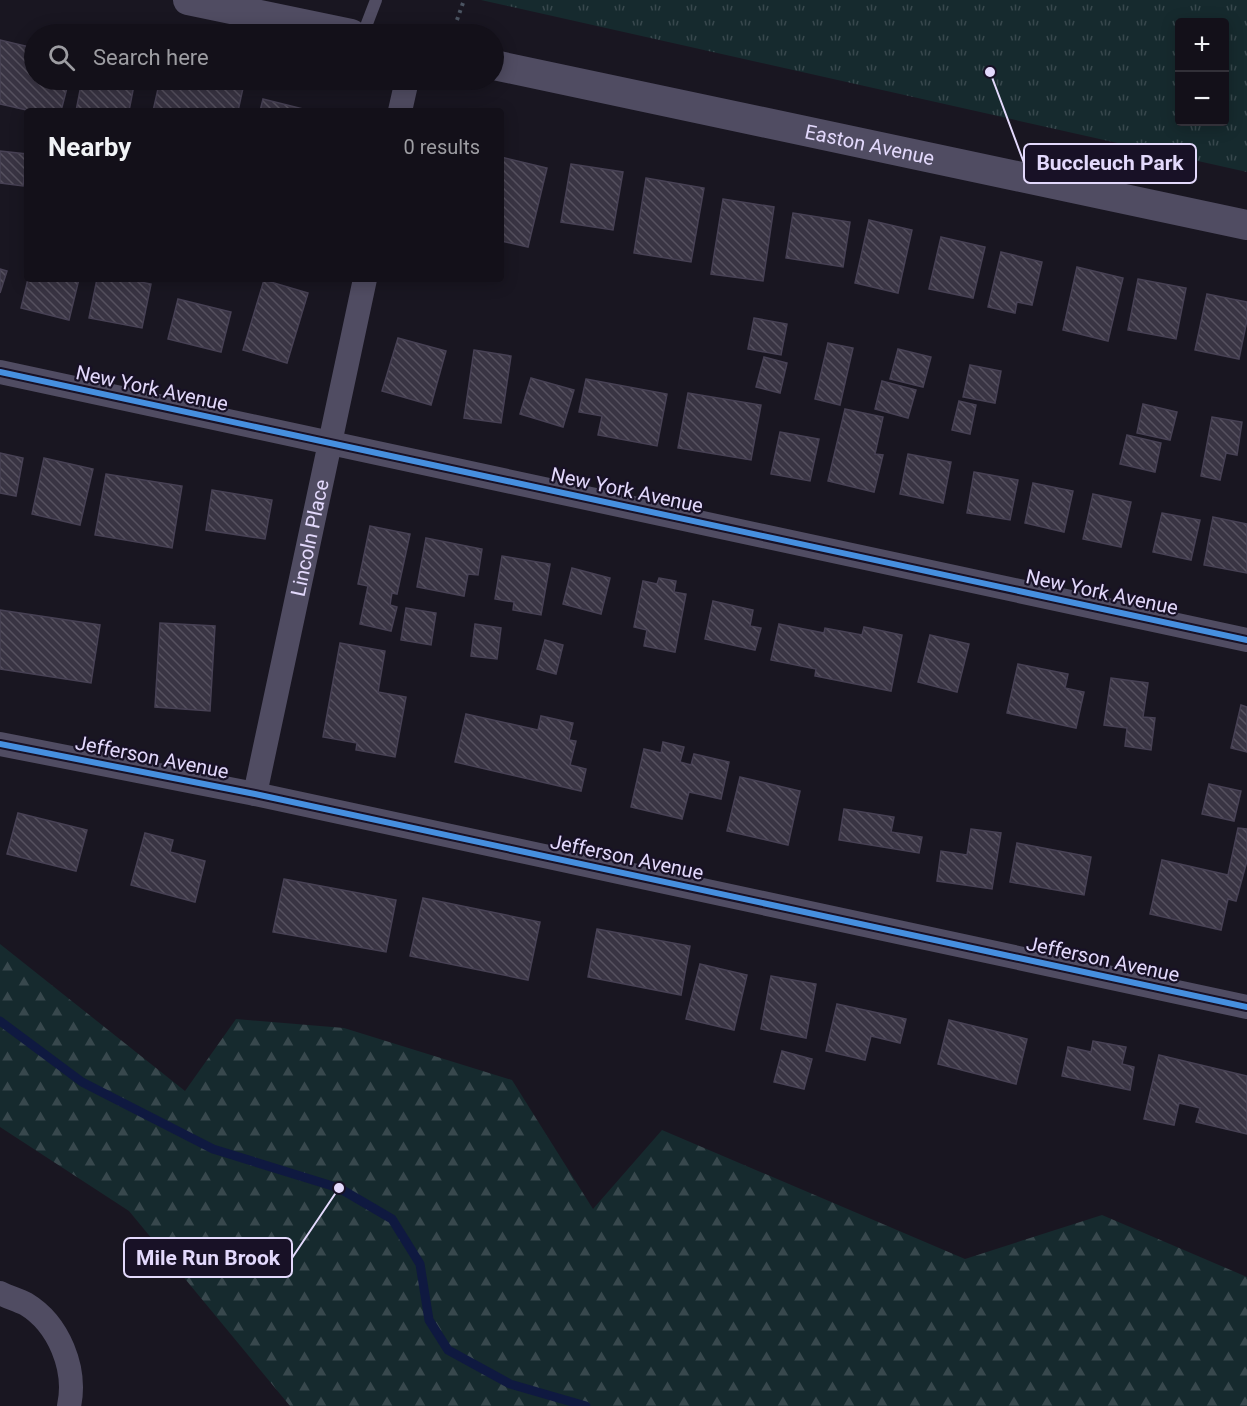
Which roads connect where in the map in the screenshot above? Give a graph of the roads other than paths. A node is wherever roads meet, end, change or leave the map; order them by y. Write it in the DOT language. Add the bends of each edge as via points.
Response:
graph roads {
  1 [pos="188,0"];
  2 [pos="376,0"];
  3 [pos="303,24"];
  4 [pos="367,24"];
  5 [pos="504,67"];
  6 [pos="405,90"];
  7 [pos="401,108"];
  8 [pos="1247,225"];
  9 [pos="364,282"];
  10 [pos="0,372"];
  11 [pos="330,443"];
  12 [pos="1247,640"];
  13 [pos="0,744"];
  14 [pos="255,794"];
  15 [pos="1247,1007"];
  16 [pos="0,1293"];
  17 [pos="71,1398"];
  1 -- 3 [label="street"];
  2 -- 4 [label="lane"];
  5 -- 8 [label="street, Easton Avenue"];
  6 -- 7 [label="street"];
  9 -- 11 [label="street, Lincoln Place"];
  10 -- 11 [label="street, New York Avenue"];
  11 -- 12 [label="street, New York Avenue"];
  11 -- 14 [label="street, Lincoln Place"];
  13 -- 14 [label="street, Jefferson Avenue"];
  14 -- 15 [label="street, Jefferson Avenue"];
  16 -- 17 [label="street" via="26,1304 47,1321 64,1349"];
}
